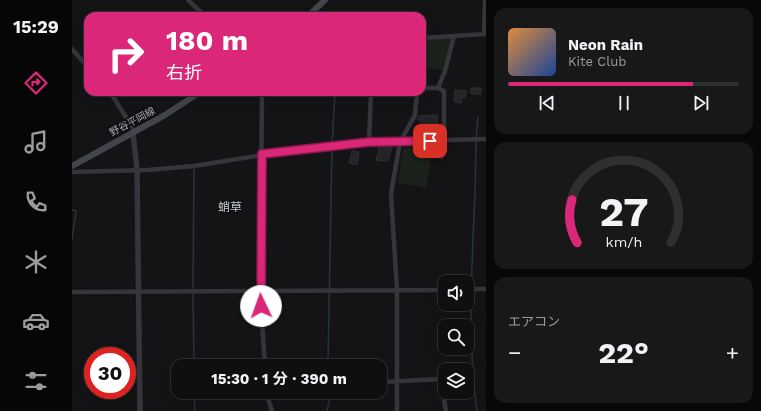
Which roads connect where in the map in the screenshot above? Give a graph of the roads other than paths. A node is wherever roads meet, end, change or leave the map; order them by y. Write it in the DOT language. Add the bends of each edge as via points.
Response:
graph roads {
  1 [pos="188,0"];
  2 [pos="325,0"];
  3 [pos="485,0"];
  4 [pos="202,12"];
  5 [pos="312,12"];
  6 [pos="485,34"];
  7 [pos="454,36"];
  8 [pos="426,38"];
  9 [pos="72,49"];
  10 [pos="84,62"];
  11 [pos="426,88"];
  12 [pos="438,88"];
  13 [pos="113,96"];
  14 [pos="194,96"];
  15 [pos="262,96"];
  16 [pos="371,96"];
  17 [pos="417,96"];
  18 [pos="133,133"];
  19 [pos="486,139"];
  20 [pos="444,140"];
  21 [pos="369,142"];
  22 [pos="400,142"];
  23 [pos="262,154"];
  24 [pos="72,166"];
  25 [pos="137,170"];
  26 [pos="72,172"];
  27 [pos="474,289"];
  28 [pos="486,289"];
  29 [pos="397,290"];
  30 [pos="438,290"];
  31 [pos="260,291"];
  32 [pos="72,292"];
  33 [pos="138,292"];
  34 [pos="265,359"];
  35 [pos="397,381"];
  36 [pos="387,382"];
  37 [pos="268,399"];
  38 [pos="140,411"];
  39 [pos="272,411"];
  40 [pos="397,411"];
  41 [pos="446,411"];
  1 -- 4 [label="street"];
  2 -- 5 [label="main road"];
  3 -- 6 [label="street"];
  6 -- 7 [label="street"];
  7 -- 8 [label="street"];
  7 -- 12 [label="street"];
  9 -- 10 [label="street"];
  11 -- 12 [label="street"];
  12 -- 20 [label="street" via="444,91"];
  13 -- 18 [label="street" via="133,128"];
  14 -- 18 [label="main road, 野谷平岡線"];
  15 -- 23 [label="street"];
  16 -- 21 [label="street"];
  17 -- 22 [label="street" via="415,115"];
  18 -- 24 [label="main road, 野谷平岡線"];
  18 -- 25 [label="street"];
  19 -- 20 [label="street"];
  20 -- 22 [label="street"];
  21 -- 22 [label="street"];
  21 -- 23 [label="street"];
  22 -- 29 [label="street" via="391,194"];
  23 -- 25 [label="street" via="194,166"];
  23 -- 31 [label="street"];
  25 -- 26 [label="street"];
  25 -- 33 [label="street"];
  27 -- 28 [label="street"];
  29 -- 30 [label="street"];
  29 -- 31 [label="street"];
  29 -- 35 [label="street"];
  31 -- 33 [label="street"];
  31 -- 34 [label="street"];
  32 -- 33 [label="street"];
  33 -- 38 [label="street"];
  35 -- 36 [label="street"];
  35 -- 40 [label="street"];
  35 -- 41 [label="street" via="443,378"];
  37 -- 39 [label="street"];
}
